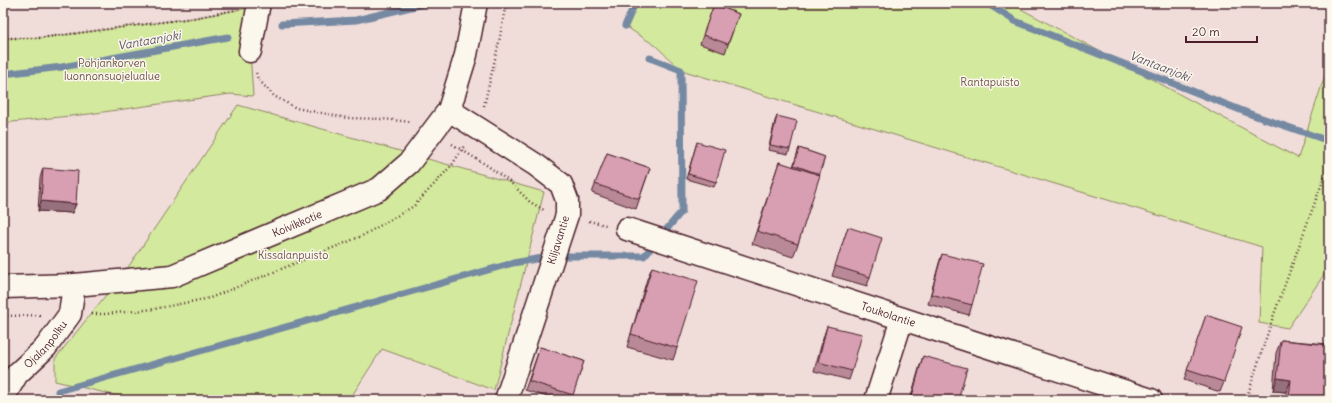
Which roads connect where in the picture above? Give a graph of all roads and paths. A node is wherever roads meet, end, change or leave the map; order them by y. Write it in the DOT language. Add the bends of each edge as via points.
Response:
graph roads {
  1 [pos="476,3"];
  2 [pos="259,4"];
  3 [pos="3,38"];
  4 [pos="250,51"];
  5 [pos="449,110"];
  6 [pos="432,132"];
  7 [pos="1329,164"];
  8 [pos="567,216"];
  9 [pos="627,229"];
  10 [pos="74,285"];
  11 [pos="3,287"];
  12 [pos="902,319"];
  13 [pos="3,398"];
  14 [pos="506,400"];
  15 [pos="876,400"];
  16 [pos="1151,400"];
  17 [pos="1246,400"];
  1 -- 5 [label="street, Koivikkotie" via="466,55"];
  2 -- 3 [label="path" via="194,18 40,38"];
  2 -- 4 [label="street"];
  4 -- 6 [label="path" via="258,79 274,96 296,108 346,118 410,122"];
  5 -- 6 [label="street, Koivikkotie"];
  5 -- 8 [label="street, Kiljavantie" via="536,165 561,184 567,200"];
  6 -- 8 [label="path" via="488,166 510,182 530,202 545,211"];
  6 -- 10 [label="street, Koivikkotie" via="409,163 379,189 172,276"];
  7 -- 17 [label="path"];
  8 -- 9 [label="path"];
  8 -- 14 [label="street, Kiljavantie"];
  9 -- 12 [label="street, Toukolantie"];
  10 -- 11 [label="street, Koivikkotie"];
  10 -- 13 [label="street, Ojalanpolku" via="70,314 46,347 17,374"];
  12 -- 15 [label="street"];
  12 -- 16 [label="street, Toukolantie"];
}
